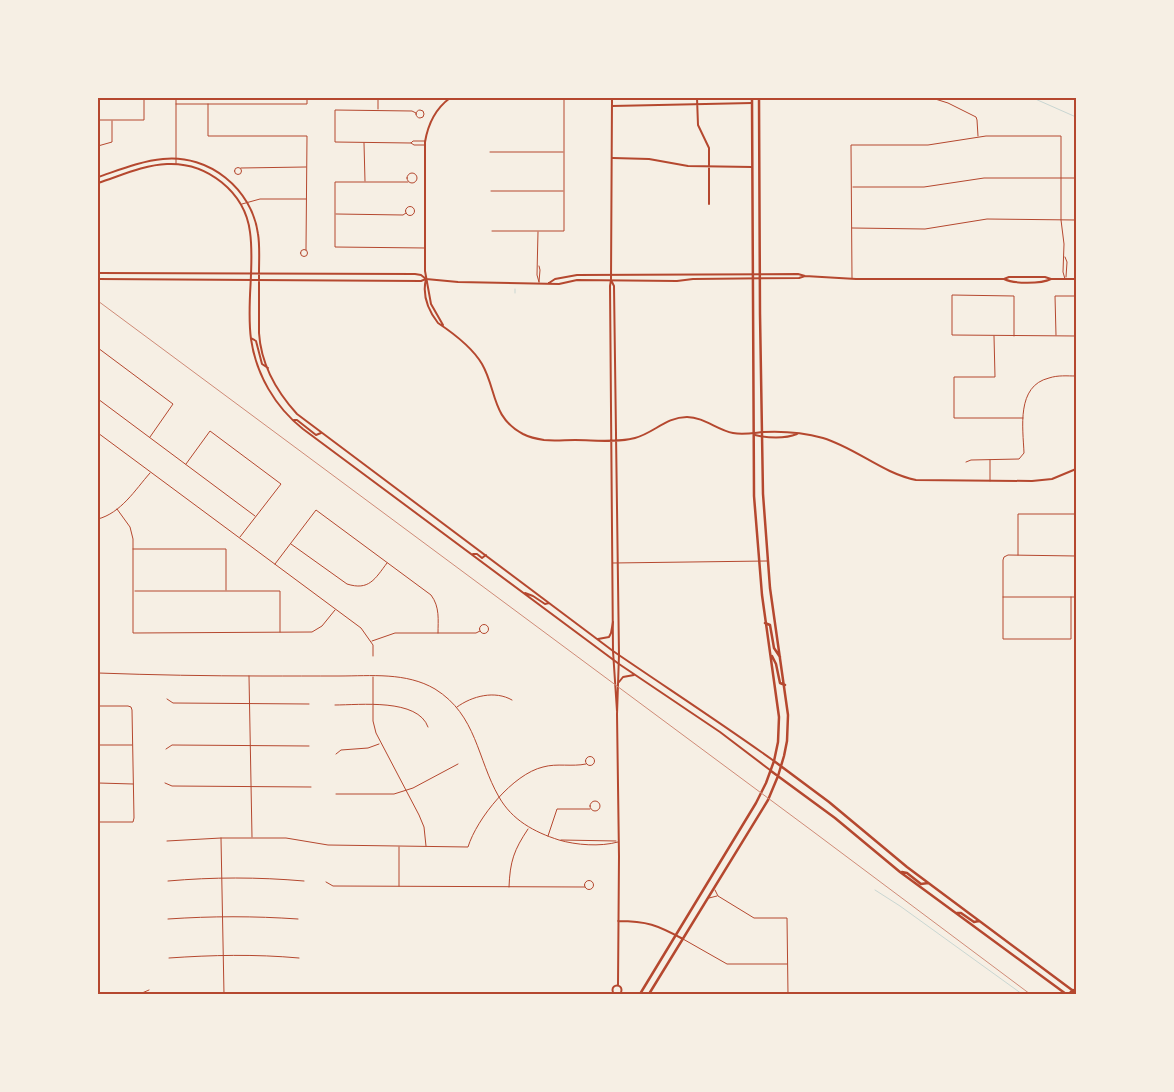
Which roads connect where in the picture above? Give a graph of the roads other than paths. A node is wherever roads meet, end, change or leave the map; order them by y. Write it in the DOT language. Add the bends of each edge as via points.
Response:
graph roads {
  1 [pos="144,98"];
  2 [pos="176,98"];
  3 [pos="307,98"];
  4 [pos="378,98"];
  5 [pos="450,98"];
  6 [pos="564,98"];
  7 [pos="612,98"];
  8 [pos="697,98"];
  9 [pos="752,98"];
  10 [pos="760,98"];
  11 [pos="932,98"];
  12 [pos="760,102"];
  13 [pos="696,103"];
  14 [pos="752,103"];
  15 [pos="176,104"];
  16 [pos="208,104"];
  17 [pos="612,106"];
  18 [pos="378,110"];
  19 [pos="416,113"];
  20 [pos="98,120"];
  21 [pos="112,120"];
  22 [pos="978,136"];
  23 [pos="426,141"];
  24 [pos="364,142"];
  25 [pos="411,143"];
  26 [pos="425,145"];
  27 [pos="98,146"];
  28 [pos="490,152"];
  29 [pos="564,152"];
  30 [pos="612,158"];
  31 [pos="176,159"];
  32 [pos="176,164"];
  33 [pos="752,166"];
  34 [pos="760,166"];
  35 [pos="307,167"];
  36 [pos="710,167"];
  37 [pos="241,168"];
  38 [pos="98,177"];
  39 [pos="1061,178"];
  40 [pos="1076,178"];
  41 [pos="365,182"];
  42 [pos="408,182"];
  43 [pos="98,184"];
  44 [pos="852,187"];
  45 [pos="491,191"];
  46 [pos="564,191"];
  47 [pos="307,199"];
  48 [pos="247,202"];
  49 [pos="242,204"];
  50 [pos="709,204"];
  51 [pos="406,213"];
  52 [pos="335,214"];
  53 [pos="1060,220"];
  54 [pos="1076,220"];
  55 [pos="852,228"];
  56 [pos="492,231"];
  57 [pos="538,231"];
  58 [pos="425,248"];
  59 [pos="306,250"];
  60 [pos="98,273"];
  61 [pos="194,273"];
  62 [pos="251,273"];
  63 [pos="259,273"];
  64 [pos="752,273"];
  65 [pos="760,273"];
  66 [pos="356,274"];
  67 [pos="611,275"];
  68 [pos="805,276"];
  69 [pos="98,278"];
  70 [pos="852,278"];
  71 [pos="190,279"];
  72 [pos="250,279"];
  73 [pos="259,279"];
  74 [pos="426,279"];
  75 [pos="752,279"];
  76 [pos="760,279"];
  77 [pos="1004,279"];
  78 [pos="1051,279"];
  79 [pos="1065,279"];
  80 [pos="1076,279"];
  81 [pos="349,280"];
  82 [pos="611,280"];
  83 [pos="539,283"];
  84 [pos="549,283"];
  85 [pos="1076,296"];
  86 [pos="994,336"];
  87 [pos="1014,336"];
  88 [pos="1056,336"];
  89 [pos="1076,336"];
  90 [pos="251,338"];
  91 [pos="98,348"];
  92 [pos="100,350"];
  93 [pos="98,353"];
  94 [pos="268,368"];
  95 [pos="1076,376"];
  96 [pos="98,399"];
  97 [pos="1023,418"];
  98 [pos="293,420"];
  99 [pos="762,432"];
  100 [pos="98,433"];
  101 [pos="321,433"];
  102 [pos="753,434"];
  103 [pos="797,434"];
  104 [pos="149,437"];
  105 [pos="762,437"];
  106 [pos="611,440"];
  107 [pos="616,441"];
  108 [pos="990,459"];
  109 [pos="966,462"];
  110 [pos="186,464"];
  111 [pos="1076,469"];
  112 [pos="150,472"];
  113 [pos="990,482"];
  114 [pos="117,510"];
  115 [pos="1076,514"];
  116 [pos="256,516"];
  117 [pos="98,519"];
  118 [pos="239,538"];
  119 [pos="291,543"];
  120 [pos="134,549"];
  121 [pos="472,554"];
  122 [pos="486,555"];
  123 [pos="1018,555"];
  124 [pos="1076,556"];
  125 [pos="758,561"];
  126 [pos="767,561"];
  127 [pos="388,563"];
  128 [pos="612,563"];
  129 [pos="618,563"];
  130 [pos="275,564"];
  131 [pos="134,591"];
  132 [pos="226,591"];
  133 [pos="522,592"];
  134 [pos="1003,597"];
  135 [pos="1071,597"];
  136 [pos="1076,597"];
  137 [pos="550,602"];
  138 [pos="335,610"];
  139 [pos="613,622"];
  140 [pos="766,623"];
  141 [pos="480,631"];
  142 [pos="280,632"];
  143 [pos="438,633"];
  144 [pos="598,639"];
  145 [pos="371,642"];
  146 [pos="613,651"];
  147 [pos="771,652"];
  148 [pos="619,655"];
  149 [pos="373,656"];
  150 [pos="780,658"];
  151 [pos="614,660"];
  152 [pos="619,664"];
  153 [pos="98,673"];
  154 [pos="634,675"];
  155 [pos="249,676"];
  156 [pos="373,676"];
  157 [pos="619,682"];
  158 [pos="785,685"];
  159 [pos="167,699"];
  160 [pos="512,700"];
  161 [pos="250,703"];
  162 [pos="309,704"];
  163 [pos="335,705"];
  164 [pos="373,705"];
  165 [pos="98,706"];
  166 [pos="457,708"];
  167 [pos="617,714"];
  168 [pos="428,727"];
  169 [pos="380,744"];
  170 [pos="98,745"];
  171 [pos="133,745"];
  172 [pos="251,745"];
  173 [pos="309,746"];
  174 [pos="166,749"];
  175 [pos="336,754"];
  176 [pos="774,761"];
  177 [pos="458,764"];
  178 [pos="586,764"];
  179 [pos="781,767"];
  180 [pos="771,771"];
  181 [pos="778,776"];
  182 [pos="165,782"];
  183 [pos="98,783"];
  184 [pos="133,784"];
  185 [pos="252,787"];
  186 [pos="311,787"];
  187 [pos="406,791"];
  188 [pos="336,794"];
  189 [pos="499,798"];
  190 [pos="590,808"];
  191 [pos="98,822"];
  192 [pos="529,828"];
  193 [pos="864,833"];
  194 [pos="548,837"];
  195 [pos="221,838"];
  196 [pos="252,838"];
  197 [pos="859,838"];
  198 [pos="167,841"];
  199 [pos="619,842"];
  200 [pos="399,846"];
  201 [pos="426,847"];
  202 [pos="900,872"];
  203 [pos="222,877"];
  204 [pos="168,880"];
  205 [pos="304,881"];
  206 [pos="326,882"];
  207 [pos="928,883"];
  208 [pos="399,886"];
  209 [pos="509,887"];
  210 [pos="585,888"];
  211 [pos="714,888"];
  212 [pos="718,896"];
  213 [pos="707,899"];
  214 [pos="956,913"];
  215 [pos="222,916"];
  216 [pos="168,919"];
  217 [pos="298,919"];
  218 [pos="618,921"];
  219 [pos="979,921"];
  220 [pos="676,935"];
  221 [pos="683,939"];
  222 [pos="223,955"];
  223 [pos="169,958"];
  224 [pos="299,958"];
  225 [pos="787,964"];
  226 [pos="618,985"];
  227 [pos="150,990"];
  228 [pos="1072,990"];
  229 [pos="98,993"];
  230 [pos="1076,993"];
  231 [pos="203,994"];
  232 [pos="224,994"];
  233 [pos="274,994"];
  234 [pos="640,994"];
  235 [pos="649,994"];
  236 [pos="788,994"];
  237 [pos="1068,994"];
  1 -- 21 [label="street" via="144,120"];
  2 -- 15 [label="street"];
  3 -- 16 [label="street" via="307,104"];
  4 -- 18 [label="street"];
  5 -- 23 [label="main road" via="435,114"];
  6 -- 29 [label="street"];
  7 -- 17 [label="main road"];
  8 -- 13 [label="main road"];
  9 -- 14 [label="main road"];
  10 -- 12 [label="main road"];
  11 -- 22 [label="street" via="976,117"];
  12 -- 14 [label="main road"];
  12 -- 34 [label="main road"];
  13 -- 14 [label="main road"];
  13 -- 17 [label="main road"];
  13 -- 36 [label="main road" via="698,125 709,148"];
  14 -- 33 [label="main road"];
  15 -- 16 [label="street"];
  15 -- 31 [label="street"];
  16 -- 35 [label="street" via="208,136 307,136"];
  17 -- 30 [label="main road"];
  18 -- 19 [label="street"];
  18 -- 24 [label="street" via="335,110 335,142"];
  20 -- 21 [label="street"];
  21 -- 27 [label="street" via="112,142"];
  22 -- 39 [label="street" via="1061,136"];
  22 -- 44 [label="street" via="928,145 852,145"];
  23 -- 25 [label="street"];
  23 -- 26 [label="main road"];
  24 -- 25 [label="street"];
  24 -- 41 [label="street"];
  25 -- 26 [label="street"];
  26 -- 58 [label="main road"];
  28 -- 29 [label="street"];
  29 -- 46 [label="street"];
  30 -- 36 [label="main road" via="642,158"];
  30 -- 67 [label="main road"];
  31 -- 32 [label="street"];
  31 -- 38 [label="main road" via="142,162"];
  31 -- 48 [label="main road" via="216,170"];
  32 -- 43 [label="main road" via="153,166"];
  32 -- 49 [label="main road" via="201,170 218,179"];
  33 -- 34 [label="main road"];
  33 -- 36 [label="main road"];
  33 -- 64 [label="main road"];
  34 -- 65 [label="main road"];
  35 -- 37 [label="street"];
  35 -- 47 [label="street"];
  36 -- 50 [label="main road"];
  39 -- 40 [label="street"];
  39 -- 44 [label="street" via="984,178 924,187"];
  39 -- 53 [label="street"];
  41 -- 42 [label="street"];
  41 -- 52 [label="street" via="335,182"];
  42 -- 42 [label="street" via="415,182 416,174 408,174"];
  44 -- 55 [label="street"];
  45 -- 46 [label="street"];
  46 -- 57 [label="street" via="564,231"];
  47 -- 48 [label="street"];
  47 -- 59 [label="street"];
  48 -- 49 [label="street"];
  48 -- 63 [label="main road" via="258,234"];
  49 -- 62 [label="main road" via="250,232"];
  51 -- 52 [label="street"];
  52 -- 58 [label="street" via="335,247"];
  53 -- 54 [label="street"];
  53 -- 55 [label="street" via="988,220 925,229"];
  53 -- 79 [label="street"];
  55 -- 70 [label="street"];
  56 -- 57 [label="street"];
  57 -- 83 [label="street"];
  58 -- 74 [label="main road"];
  60 -- 61 [label="main road"];
  61 -- 62 [label="main road"];
  61 -- 71 [label="main road"];
  62 -- 63 [label="main road"];
  62 -- 72 [label="main road"];
  63 -- 66 [label="main road"];
  63 -- 73 [label="main road"];
  64 -- 65 [label="main road"];
  64 -- 67 [label="main road"];
  64 -- 75 [label="main road"];
  65 -- 68 [label="main road"];
  65 -- 76 [label="main road"];
  66 -- 74 [label="main road" via="416,274"];
  66 -- 81 [label="main road"];
  67 -- 82 [label="main road"];
  67 -- 84 [label="main road" via="573,275"];
  68 -- 70 [label="main road"];
  68 -- 76 [label="main road"];
  69 -- 71 [label="main road"];
  70 -- 77 [label="main road"];
  71 -- 72 [label="main road"];
  72 -- 73 [label="main road"];
  72 -- 90 [label="main road"];
  73 -- 81 [label="main road"];
  73 -- 94 [label="main road" via="259,336"];
  74 -- 81 [label="main road"];
  74 -- 83 [label="main road"];
  74 -- 106 [label="main road" via="424,291 428,306 438,323 479,359 505,420 528,436 543,440"];
  75 -- 76 [label="main road"];
  75 -- 82 [label="main road"];
  75 -- 102 [label="main road"];
  76 -- 99 [label="main road"];
  77 -- 78 [label="main road"];
  77 -- 78 [label="main road" via="1010,282 1045,282"];
  78 -- 79 [label="main road"];
  79 -- 80 [label="main road"];
  82 -- 84 [label="main road"];
  82 -- 106 [label="main road"];
  82 -- 107 [label="main road" via="614,286"];
  83 -- 84 [label="main road"];
  85 -- 88 [label="street" via="1055,296"];
  86 -- 87 [label="street"];
  86 -- 87 [label="street" via="952,335 952,295 1014,296"];
  86 -- 97 [label="street" via="994,377 954,377 954,418"];
  87 -- 88 [label="street"];
  88 -- 89 [label="street"];
  90 -- 94 [label="main road" via="256,341 262,364"];
  90 -- 98 [label="main road" via="266,385"];
  91 -- 92 [label="street"];
  92 -- 93 [label="street"];
  92 -- 104 [label="street" via="173,404"];
  94 -- 101 [label="main road" via="289,405"];
  95 -- 97 [label="street" via="1050,377 1036,384 1026,397"];
  96 -- 104 [label="street"];
  97 -- 108 [label="street" via="1022,457"];
  98 -- 101 [label="main road" via="316,435"];
  98 -- 121 [label="main road"];
  99 -- 102 [label="main road"];
  99 -- 103 [label="main road"];
  99 -- 105 [label="main road"];
  100 -- 112 [label="street"];
  101 -- 122 [label="main road"];
  102 -- 105 [label="main road"];
  102 -- 107 [label="main road" via="732,433 700,419 684,417 664,422 636,438"];
  102 -- 125 [label="main road"];
  103 -- 105 [label="main road"];
  103 -- 113 [label="main road" via="828,440 907,478"];
  104 -- 110 [label="street"];
  105 -- 126 [label="main road"];
  106 -- 107 [label="main road"];
  106 -- 128 [label="main road"];
  107 -- 129 [label="main road"];
  108 -- 109 [label="street"];
  108 -- 113 [label="street"];
  110 -- 116 [label="street"];
  110 -- 116 [label="street" via="210,431 281,484"];
  111 -- 113 [label="main road" via="1045,480"];
  112 -- 114 [label="street"];
  112 -- 118 [label="street"];
  114 -- 117 [label="street"];
  114 -- 120 [label="street" via="133,534"];
  115 -- 123 [label="street" via="1018,514"];
  116 -- 118 [label="street"];
  118 -- 130 [label="street"];
  119 -- 127 [label="street" via="353,586 366,586 373,582"];
  119 -- 127 [label="street" via="316,510"];
  119 -- 130 [label="street"];
  120 -- 131 [label="street"];
  120 -- 132 [label="street" via="226,549"];
  121 -- 122 [label="main road" via="483,558"];
  121 -- 133 [label="main road"];
  122 -- 137 [label="main road"];
  123 -- 124 [label="street"];
  123 -- 134 [label="street" via="1004,557"];
  125 -- 126 [label="street"];
  125 -- 129 [label="street"];
  125 -- 140 [label="main road"];
  126 -- 150 [label="main road"];
  127 -- 143 [label="street" via="436,601"];
  128 -- 129 [label="street"];
  128 -- 139 [label="main road"];
  129 -- 148 [label="main road"];
  130 -- 138 [label="street"];
  131 -- 132 [label="street"];
  131 -- 142 [label="street" via="133,633"];
  132 -- 142 [label="street" via="280,591"];
  133 -- 137 [label="main road" via="545,604"];
  133 -- 151 [label="main road"];
  134 -- 135 [label="street"];
  134 -- 135 [label="street" via="1003,638 1071,639"];
  135 -- 136 [label="street"];
  137 -- 144 [label="main road"];
  138 -- 142 [label="street" via="318,630"];
  138 -- 145 [label="street" via="360,628"];
  139 -- 144 [label="main road" via="609,637"];
  139 -- 146 [label="main road"];
  140 -- 147 [label="main road"];
  140 -- 150 [label="main road" via="770,625 774,648"];
  141 -- 143 [label="street" via="476,634"];
  143 -- 145 [label="street" via="395,633"];
  144 -- 146 [label="main road"];
  145 -- 149 [label="street"];
  146 -- 148 [label="main road"];
  146 -- 151 [label="main road"];
  147 -- 158 [label="main road" via="780,683"];
  147 -- 176 [label="main road" via="779,717"];
  148 -- 152 [label="main road"];
  148 -- 176 [label="main road"];
  150 -- 158 [label="main road"];
  151 -- 152 [label="main road"];
  151 -- 167 [label="main road"];
  152 -- 154 [label="main road"];
  152 -- 157 [label="main road"];
  153 -- 155 [label="street"];
  154 -- 157 [label="main road" via="623,677"];
  154 -- 180 [label="main road" via="720,732"];
  155 -- 156 [label="street"];
  155 -- 161 [label="street"];
  156 -- 164 [label="street"];
  156 -- 166 [label="street" via="399,677 422,684 440,693"];
  157 -- 167 [label="main road"];
  158 -- 179 [label="main road" via="788,728"];
  159 -- 161 [label="street" via="173,703"];
  160 -- 166 [label="street" via="505,696 482,695 472,697"];
  161 -- 162 [label="street"];
  161 -- 172 [label="street"];
  163 -- 164 [label="street"];
  164 -- 168 [label="street" via="412,711 425,720"];
  164 -- 169 [label="street" via="373,721"];
  165 -- 171 [label="street" via="131,707"];
  166 -- 189 [label="street" via="472,730"];
  167 -- 199 [label="main road"];
  169 -- 175 [label="street" via="341,750"];
  169 -- 187 [label="street"];
  170 -- 171 [label="street"];
  171 -- 184 [label="street"];
  172 -- 173 [label="street"];
  172 -- 174 [label="street" via="172,745"];
  172 -- 185 [label="street"];
  176 -- 179 [label="main road"];
  176 -- 180 [label="main road"];
  177 -- 187 [label="street"];
  178 -- 189 [label="street" via="532,770"];
  179 -- 181 [label="main road"];
  179 -- 193 [label="main road"];
  180 -- 181 [label="main road"];
  180 -- 220 [label="main road" via="756,803"];
  181 -- 197 [label="main road"];
  181 -- 211 [label="main road" via="764,808"];
  182 -- 185 [label="street" via="172,786"];
  183 -- 184 [label="street"];
  184 -- 191 [label="street" via="133,822"];
  185 -- 186 [label="street"];
  185 -- 196 [label="street"];
  187 -- 188 [label="street"];
  187 -- 201 [label="street" via="424,827"];
  189 -- 192 [label="street" via="509,812"];
  189 -- 201 [label="street" via="476,826 468,847"];
  190 -- 194 [label="street" via="557,809"];
  192 -- 194 [label="street"];
  192 -- 209 [label="street" via="514,851"];
  193 -- 197 [label="main road"];
  193 -- 207 [label="main road"];
  194 -- 199 [label="street" via="573,844"];
  195 -- 196 [label="street"];
  195 -- 198 [label="street"];
  195 -- 203 [label="street"];
  196 -- 200 [label="street" via="286,838 328,845"];
  197 -- 202 [label="main road"];
  199 -- 218 [label="main road"];
  200 -- 201 [label="street"];
  200 -- 208 [label="street"];
  202 -- 207 [label="main road" via="922,884"];
  202 -- 214 [label="main road"];
  203 -- 204 [label="street"];
  203 -- 205 [label="street"];
  203 -- 215 [label="street"];
  206 -- 208 [label="street" via="333,886"];
  207 -- 219 [label="main road"];
  208 -- 209 [label="street"];
  209 -- 210 [label="street"];
  211 -- 212 [label="street"];
  211 -- 213 [label="main road"];
  212 -- 213 [label="street"];
  212 -- 225 [label="street" via="754,918 787,918"];
  213 -- 221 [label="main road"];
  214 -- 219 [label="main road" via="962,913 974,922"];
  214 -- 237 [label="main road"];
  215 -- 216 [label="street"];
  215 -- 217 [label="street"];
  215 -- 222 [label="street"];
  218 -- 220 [label="main road" via="645,922"];
  218 -- 226 [label="main road"];
  219 -- 228 [label="main road"];
  220 -- 221 [label="main road"];
  220 -- 234 [label="main road"];
  221 -- 225 [label="street" via="727,964"];
  221 -- 235 [label="main road"];
  222 -- 223 [label="street"];
  222 -- 224 [label="street"];
  222 -- 232 [label="street"];
  225 -- 236 [label="street"];
  227 -- 229 [label="street" via="142,993"];
  228 -- 230 [label="main road"];
  228 -- 237 [label="main road"];
  231 -- 232 [label="street"];
  232 -- 233 [label="street"];
}
